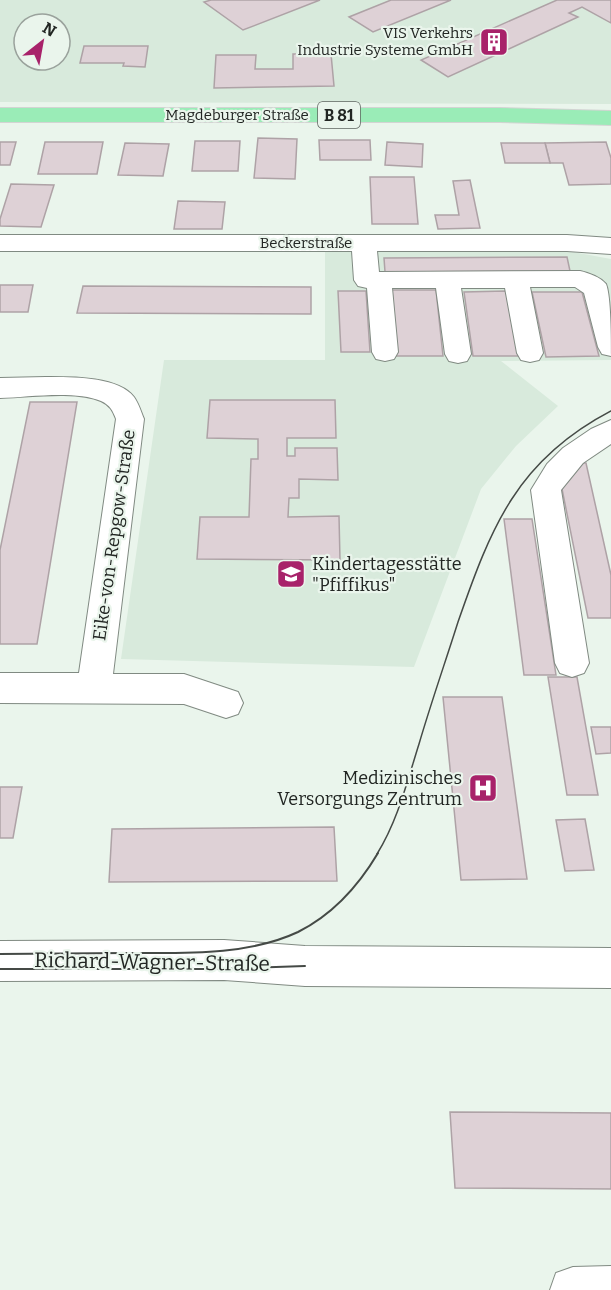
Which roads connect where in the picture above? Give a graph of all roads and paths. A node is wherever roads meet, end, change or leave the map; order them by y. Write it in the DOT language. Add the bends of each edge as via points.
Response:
graph roads {
  1 [pos="0,115"];
  2 [pos="611,117"];
  3 [pos="0,243"];
  4 [pos="364,243"];
  5 [pos="611,246"];
  6 [pos="447,279"];
  7 [pos="516,279"];
  8 [pos="379,280"];
  9 [pos="611,347"];
  10 [pos="385,352"];
  11 [pos="530,352"];
  12 [pos="458,354"];
  13 [pos="0,388"];
  14 [pos="611,431"];
  15 [pos="572,663"];
  16 [pos="0,687"];
  17 [pos="94,688"];
  18 [pos="226,703"];
  19 [pos="0,961"];
  20 [pos="611,968"];
  21 [pos="611,1289"];
  22 [pos="573,1290"];
  1 -- 2 [label="main road, Magdeburger Straße / B 81"];
  3 -- 4 [label="street, Beckerstraße"];
  4 -- 5 [label="street, Beckerstraße"];
  4 -- 8 [label="street" via="367,280"];
  6 -- 7 [label="street"];
  6 -- 8 [label="street"];
  6 -- 12 [label="street"];
  7 -- 9 [label="street" via="580,279 596,289"];
  7 -- 11 [label="street"];
  8 -- 10 [label="street"];
  13 -- 17 [label="street, Eike-von-Repgow-Straße" via="103,389 122,401 130,419"];
  14 -- 15 [label="street" via="569,459 551,478 546,490"];
  16 -- 17 [label="street"];
  17 -- 18 [label="street" via="184,689"];
  19 -- 20 [label="street, Richard-Wagner-Straße" via="224,960 305,966"];
  21 -- 22 [label="street"];
}
